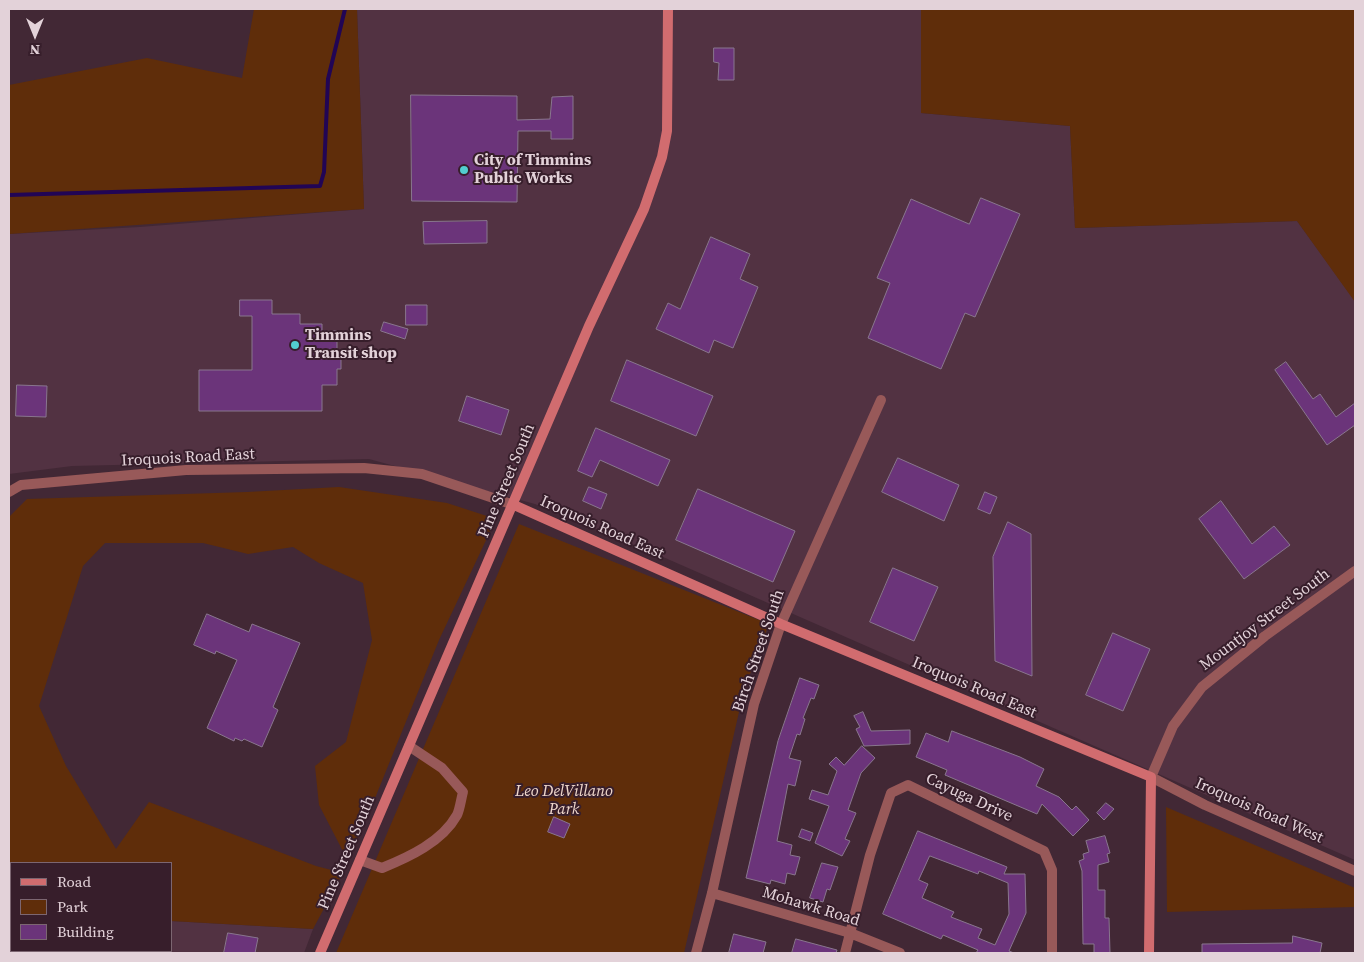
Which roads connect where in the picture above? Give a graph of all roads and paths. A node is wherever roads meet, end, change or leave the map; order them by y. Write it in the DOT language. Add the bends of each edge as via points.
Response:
graph roads {
  1 [pos="668,9"];
  2 [pos="881,400"];
  3 [pos="9,492"];
  4 [pos="514,505"];
  5 [pos="1355,571"];
  6 [pos="781,624"];
  7 [pos="409,746"];
  8 [pos="1150,778"];
  9 [pos="360,860"];
  10 [pos="1355,871"];
  11 [pos="712,893"];
  12 [pos="850,933"];
  13 [pos="320,953"];
  14 [pos="696,953"];
  15 [pos="845,953"];
  16 [pos="900,953"];
  17 [pos="1052,953"];
  18 [pos="1149,953"];
  1 -- 4 [label="street, Pine Street South" via="667,131 662,158 644,209"];
  2 -- 6 [label="street, Birch Street South"];
  3 -- 4 [label="street, Iroquois Road East" via="21,485 186,470 364,468 422,474"];
  4 -- 6 [label="street, Iroquois Road East"];
  4 -- 7 [label="street, Pine Street South"];
  5 -- 8 [label="street, Mountjoy Street South" via="1265,636 1202,687 1173,726"];
  6 -- 8 [label="street, Iroquois Road East"];
  6 -- 11 [label="street, Birch Street South" via="754,704"];
  7 -- 9 [label="street, Pine Street South"];
  7 -- 9 [label="street" via="442,768 463,792 457,815 438,837 412,856 382,868"];
  8 -- 10 [label="street, Iroquois Road West"];
  8 -- 18 [label="street, Mountjoy Street South"];
  9 -- 13 [label="street, Pine Street South"];
  11 -- 12 [label="street, Mohawk Road"];
  11 -- 14 [label="street, Birch Street South"];
  12 -- 15 [label="street"];
  12 -- 16 [label="street, Mohawk Road"];
  12 -- 17 [label="street, Cayuga Drive" via="870,855 891,794 908,785 1044,851 1052,870"];
}
